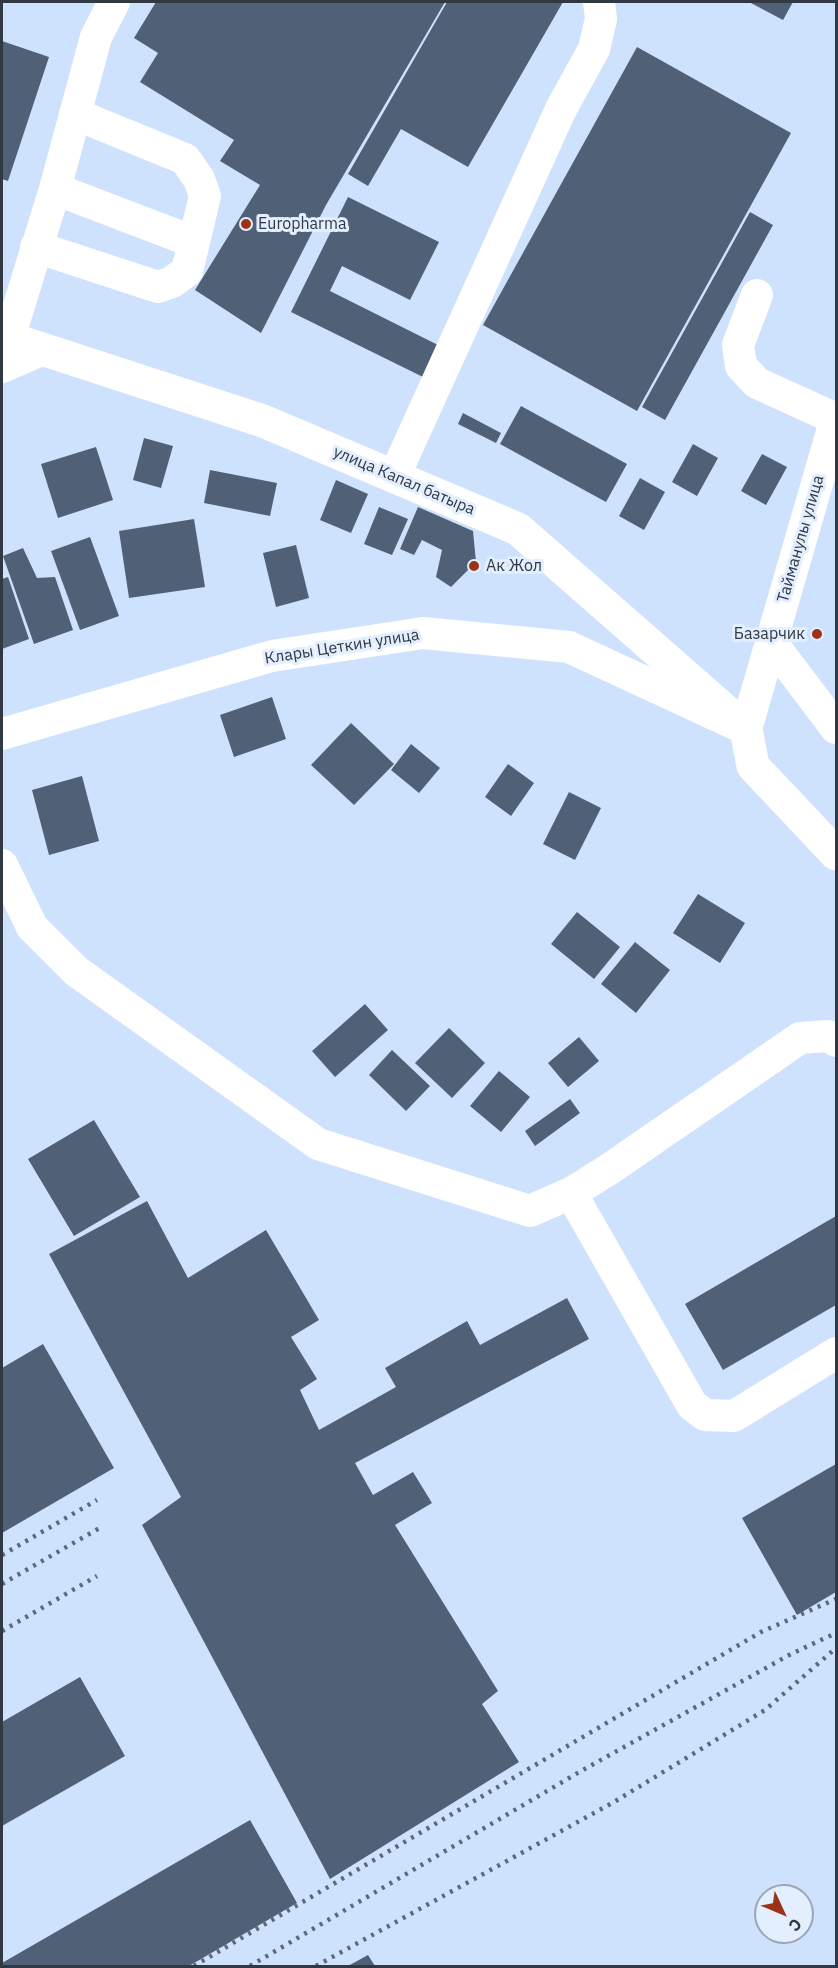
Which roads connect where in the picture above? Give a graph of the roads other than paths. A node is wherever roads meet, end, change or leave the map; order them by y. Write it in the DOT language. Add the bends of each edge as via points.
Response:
graph roads {
  1 [pos="114,2"];
  2 [pos="598,2"];
  3 [pos="75,114"];
  4 [pos="55,189"];
  5 [pos="194,242"];
  6 [pos="36,247"];
  7 [pos="757,295"];
  8 [pos="4,347"];
  9 [pos="836,418"];
  10 [pos="394,477"];
  11 [pos="771,642"];
  12 [pos="837,728"];
  13 [pos="746,729"];
  14 [pos="2,734"];
  15 [pos="837,854"];
  16 [pos="2,866"];
  17 [pos="837,1041"];
  18 [pos="570,1193"];
  19 [pos="837,1353"];
  1 -- 3 [label="street" via="96,37"];
  2 -- 10 [label="street" via="601,19 594,48 561,109"];
  3 -- 4 [label="street"];
  3 -- 5 [label="street" via="185,159 205,196"];
  4 -- 5 [label="street"];
  4 -- 6 [label="street"];
  5 -- 6 [label="street" via="187,271 158,287"];
  6 -- 8 [label="street"];
  7 -- 9 [label="street" via="738,345 741,366 757,383"];
  8 -- 10 [label="main road, улица Капал батыра" via="43,349 263,420"];
  9 -- 11 [label="street, Тайманулы улица"];
  10 -- 13 [label="main road, улица Капал батыра" via="518,530"];
  11 -- 12 [label="street"];
  11 -- 13 [label="street, Тайманулы улица"];
  13 -- 14 [label="street, Клары Цеткин улица" via="569,647 423,633 272,656"];
  13 -- 15 [label="main road" via="753,766"];
  16 -- 18 [label="street" via="32,927 76,971 318,1144 530,1211"];
  17 -- 18 [label="street" via="828,1036 800,1038"];
  18 -- 19 [label="street" via="692,1405 705,1415 734,1416"];
}
